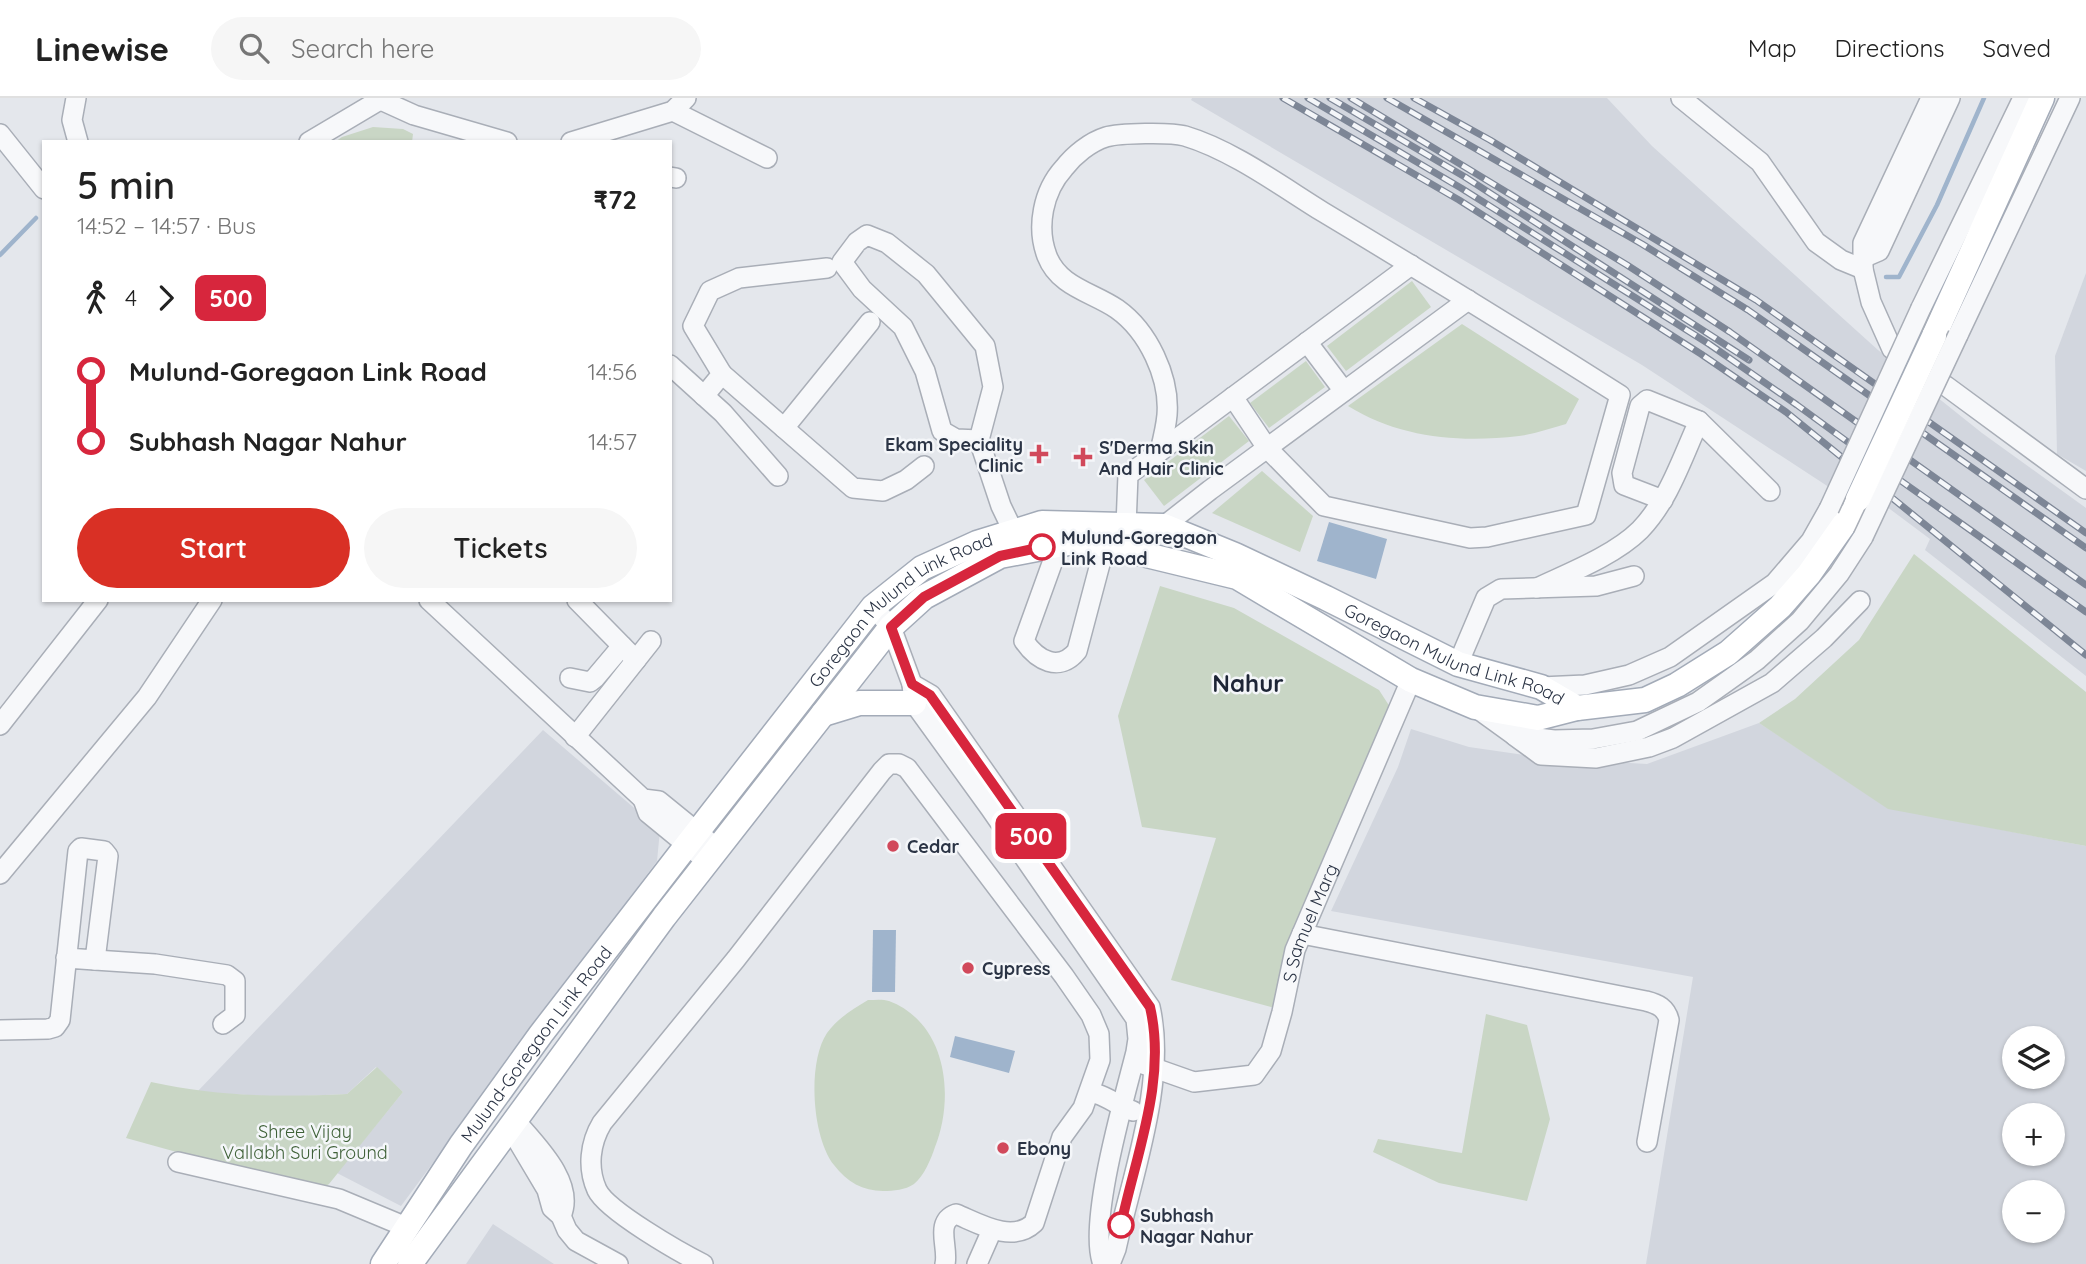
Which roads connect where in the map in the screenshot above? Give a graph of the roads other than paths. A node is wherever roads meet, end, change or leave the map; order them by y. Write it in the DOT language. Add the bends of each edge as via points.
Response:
graph roads {
  1 [pos="76,98"];
  2 [pos="1681,98"];
  3 [pos="1931,98"];
  4 [pos="1950,98"];
  5 [pos="2070,98"];
  6 [pos="382,99"];
  7 [pos="2035,100"];
  8 [pos="679,105"];
  9 [pos="0,134"];
  10 [pos="77,140"];
  11 [pos="312,140"];
  12 [pos="500,140"];
  13 [pos="577,140"];
  14 [pos="767,158"];
  15 [pos="42,186"];
  16 [pos="1864,263"];
  17 [pos="1411,264"];
  18 [pos="827,268"];
  19 [pos="1468,300"];
  20 [pos="870,322"];
  21 [pos="1946,335"];
  22 [pos="1307,342"];
  23 [pos="672,367"];
  24 [pos="722,374"];
  25 [pos="1344,391"];
  26 [pos="704,396"];
  27 [pos="1233,397"];
  28 [pos="1699,421"];
  29 [pos="784,428"];
  30 [pos="979,440"];
  31 [pos="1267,448"];
  32 [pos="1160,451"];
  33 [pos="924,466"];
  34 [pos="778,476"];
  35 [pos="2086,489"];
  36 [pos="1770,491"];
  37 [pos="1663,500"];
  38 [pos="1126,526"];
  39 [pos="1164,526"];
  40 [pos="1013,531"];
  41 [pos="1059,544"];
  42 [pos="1105,545"];
  43 [pos="1634,576"];
  44 [pos="1537,588"];
  45 [pos="1860,600"];
  46 [pos="81,602"];
  47 [pos="96,602"];
  48 [pos="211,602"];
  49 [pos="431,602"];
  50 [pos="579,602"];
  51 [pos="873,607"];
  52 [pos="891,627"];
  53 [pos="651,641"];
  54 [pos="622,646"];
  55 [pos="636,660"];
  56 [pos="1458,664"];
  57 [pos="570,678"];
  58 [pos="595,678"];
  59 [pos="1411,680"];
  60 [pos="26,682"];
  61 [pos="1541,687"];
  62 [pos="610,692"];
  63 [pos="913,694"];
  64 [pos="0,706"];
  65 [pos="1475,707"];
  66 [pos="1577,708"];
  67 [pos="823,714"];
  68 [pos="0,725"];
  69 [pos="1514,735"];
  70 [pos="575,737"];
  71 [pos="693,838"];
  72 [pos="713,855"];
  73 [pos="0,874"];
  74 [pos="1302,934"];
  75 [pos="66,958"];
  76 [pos="95,960"];
  77 [pos="1129,993"];
  78 [pos="223,1024"];
  79 [pos="0,1030"];
  80 [pos="1134,1060"];
  81 [pos="1155,1069"];
  82 [pos="1095,1101"];
  83 [pos="1123,1108"];
  84 [pos="1147,1116"];
  85 [pos="512,1123"];
  86 [pos="1647,1142"];
  87 [pos="178,1162"];
  88 [pos="406,1227"];
  89 [pos="992,1230"];
  90 [pos="383,1264"];
  91 [pos="410,1264"];
  92 [pos="618,1264"];
  93 [pos="703,1264"];
  94 [pos="944,1264"];
  95 [pos="977,1264"];
  96 [pos="1103,1264"];
  97 [pos="1110,1264"];
  1 -- 10 [label="street" via="72,120"];
  2 -- 16 [label="street" via="1760,162 1816,242 1842,260"];
  3 -- 16 [label="street" via="1863,243"];
  4 -- 16 [label="street" via="1879,251"];
  5 -- 21 [label="street"];
  6 -- 11 [label="street"];
  6 -- 12 [label="street" via="436,123"];
  7 -- 21 [label="main road"];
  7 -- 61 [label="street, bridge" via="1921,308 1811,541 1775,583 1670,657 1629,675 1585,685"];
  8 -- 13 [label="street"];
  8 -- 14 [label="street"];
  9 -- 15 [label="street"];
  16 -- 35 [label="street" via="1871,302 1892,349"];
  17 -- 19 [label="street"];
  17 -- 22 [label="street"];
  17 -- 32 [label="street" via="1222,151 1183,135 1106,137 1075,155 1058,174 1043,208 1041,232 1048,258 1062,279 1118,310 1145,338 1162,373 1167,413"];
  18 -- 24 [label="street" via="739,278 710,290 693,326"];
  19 -- 25 [label="street"];
  19 -- 31 [label="street" via="1620,395 1586,515 1487,537 1454,535 1324,506"];
  20 -- 29 [label="street"];
  21 -- 66 [label="main road, bridge" via="1854,510 1780,607 1728,653 1677,685 1645,700"];
  21 -- 69 [label="street, bridge" via="1863,537 1800,621 1757,660 1698,702 1637,732 1554,740"];
  22 -- 25 [label="street"];
  22 -- 27 [label="street"];
  23 -- 26 [label="street"];
  24 -- 26 [label="street"];
  24 -- 29 [label="street"];
  25 -- 31 [label="street"];
  26 -- 34 [label="street"];
  27 -- 31 [label="street"];
  27 -- 32 [label="street"];
  28 -- 36 [label="street"];
  28 -- 37 [label="street"];
  28 -- 37 [label="street" via="1647,400 1640,406 1622,473 1624,485"];
  29 -- 33 [label="street" via="853,488 883,491"];
  30 -- 30 [label="street" via="956,439 942,431 925,371 902,327 862,289 842,262 867,235 887,243 926,274 985,346 993,387"];
  30 -- 40 [label="street"];
  31 -- 39 [label="street"];
  32 -- 38 [label="street" via="1128,475"];
  37 -- 44 [label="street" via="1639,531 1617,547"];
  38 -- 39 [label="main road, Goregaon Mulund Link Road"];
  38 -- 40 [label="main road, Goregaon Mulund Link Road" via="1042,523"];
  39 -- 56 [label="main road, Goregaon Mulund Link Road" via="1315,592"];
  40 -- 51 [label="main road, Goregaon Mulund Link Road" via="922,568"];
  41 -- 42 [label="main road, Goregaon Mulund Link Road"];
  41 -- 42 [label="street" via="1024,641 1044,661 1061,664 1077,652"];
  41 -- 52 [label="main road, Goregaon Mulund Link Road" via="1000,556 924,597"];
  42 -- 59 [label="main road, Goregaon Mulund Link Road" via="1237,577"];
  43 -- 44 [label="street" via="1596,586"];
  44 -- 56 [label="street" via="1501,589 1486,598"];
  45 -- 69 [label="street" via="1772,683 1673,738 1596,758 1541,755"];
  46 -- 60 [label="street"];
  47 -- 60 [label="street"];
  48 -- 73 [label="street" via="148,697"];
  49 -- 70 [label="street"];
  50 -- 54 [label="street"];
  51 -- 52 [label="street"];
  51 -- 71 [label="main road, Goregaon Mulund Link Road"];
  52 -- 63 [label="street"];
  52 -- 67 [label="main road, Goregaon Mulund Link Road"];
  53 -- 55 [label="street"];
  54 -- 55 [label="street"];
  54 -- 58 [label="street"];
  55 -- 62 [label="street"];
  56 -- 61 [label="main road, Goregaon Mulund Link Road"];
  57 -- 58 [label="street" via="590,682"];
  58 -- 62 [label="street"];
  59 -- 65 [label="main road, Goregaon Mulund Link Road"];
  59 -- 74 [label="street, S Samuel Marg"];
  60 -- 64 [label="street"];
  60 -- 68 [label="street"];
  61 -- 66 [label="main road, Goregaon Mulund Link Road"];
  62 -- 70 [label="street"];
  63 -- 67 [label="main road"];
  63 -- 77 [label="street" via="997,802"];
  65 -- 66 [label="main road, Goregaon Mulund Link Road" via="1538,719"];
  65 -- 69 [label="street"];
  67 -- 72 [label="main road, Goregaon Mulund Link Road"];
  70 -- 71 [label="street" via="643,799 648,813"];
  71 -- 72 [label="street"];
  71 -- 88 [label="main road, Mulund-Goregaon Link Road" via="541,1034"];
  72 -- 85 [label="main road, Mulund-Goregaon Link Road"];
  74 -- 81 [label="street, S Samuel Marg" via="1271,1051 1254,1075 1194,1083"];
  74 -- 86 [label="street" via="1662,1007 1669,1020"];
  75 -- 76 [label="street"];
  75 -- 76 [label="street" via="78,851 86,848 108,856"];
  75 -- 79 [label="street" via="60,1020 55,1027"];
  76 -- 78 [label="street" via="227,975 235,981 236,1008 235,1015"];
  77 -- 80 [label="street" via="1138,1039"];
  77 -- 81 [label="street" via="1150,1007"];
  80 -- 81 [label="street, S Samuel Marg"];
  80 -- 83 [label="street"];
  81 -- 84 [label="street"];
  82 -- 83 [label="street" via="1104,1112"];
  83 -- 84 [label="street"];
  83 -- 96 [label="street" via="1099,1222 1098,1254"];
  84 -- 97 [label="street"];
  85 -- 91 [label="main road, Mulund-Goregaon Link Road"];
  85 -- 92 [label="street" via="552,1209 567,1230 576,1241"];
  87 -- 88 [label="street" via="339,1199"];
  88 -- 90 [label="main road, Mulund-Goregaon Link Road"];
  89 -- 93 [label="street" via="1021,1230 1034,1223 1062,1136 1083,1108 1100,1060 1099,1034 1091,1015 1032,931 907,768 889,764 594,1137 591,1155 598,1191 607,1202 673,1249"];
  89 -- 94 [label="street" via="956,1214 951,1216 943,1227"];
  89 -- 95 [label="street"];
}
